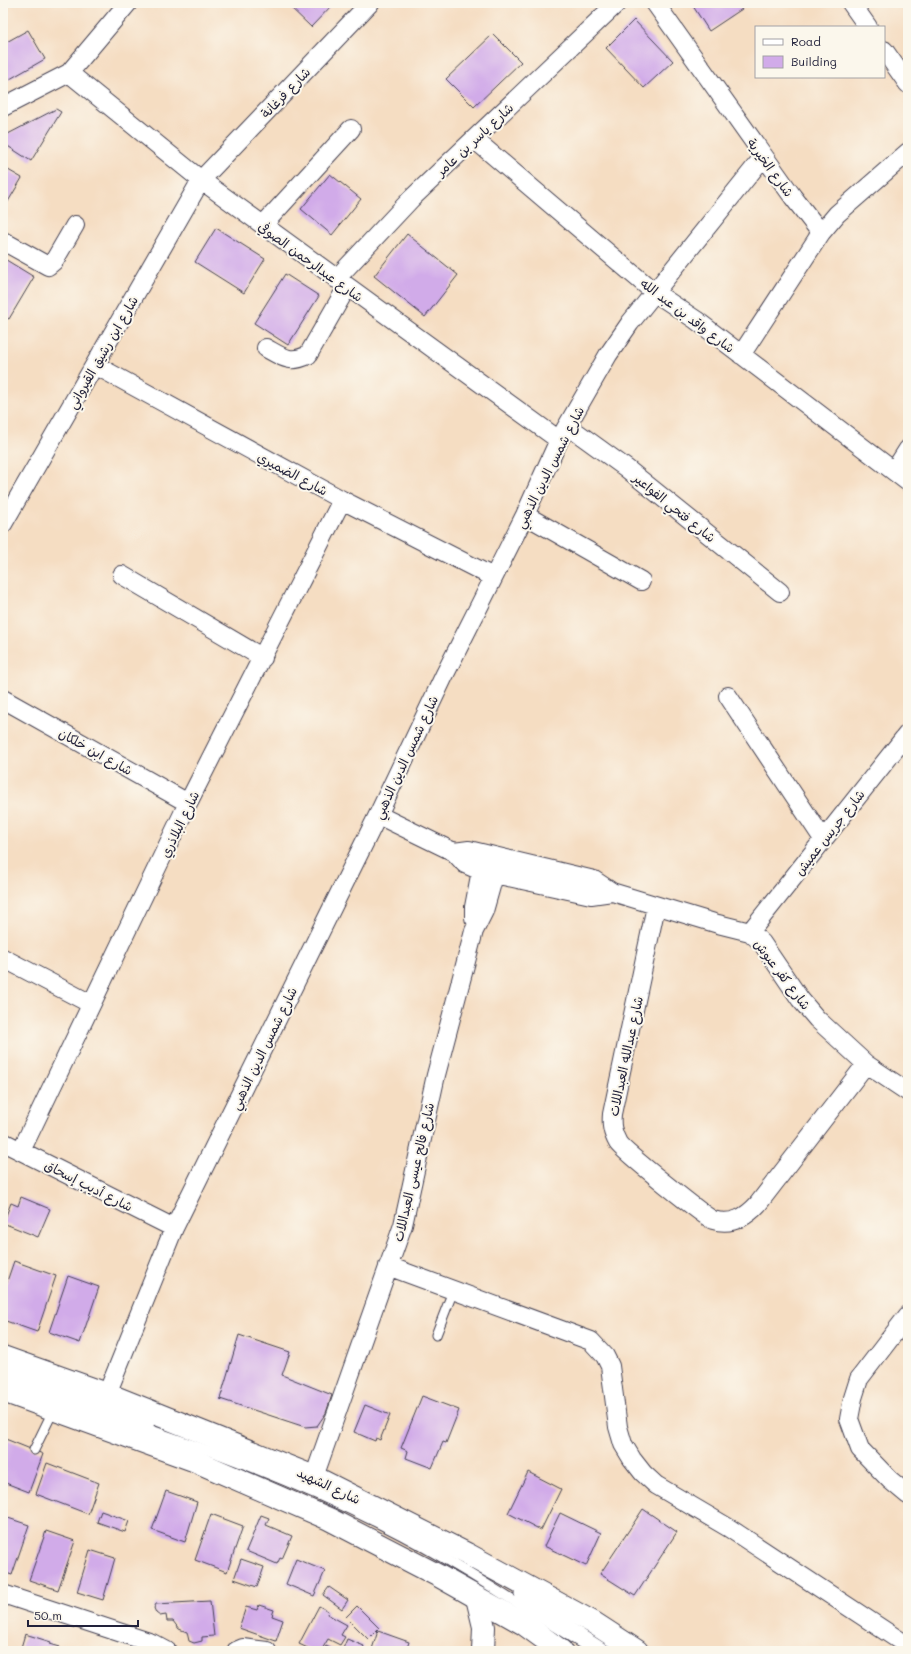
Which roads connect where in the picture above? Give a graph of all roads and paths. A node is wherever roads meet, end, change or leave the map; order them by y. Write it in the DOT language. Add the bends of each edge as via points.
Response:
graph roads {
  1 [pos="128,3"];
  2 [pos="370,3"];
  3 [pos="617,3"];
  4 [pos="655,3"];
  5 [pos="851,3"];
  6 [pos="867,26"];
  7 [pos="885,51"];
  8 [pos="69,73"];
  9 [pos="908,84"];
  10 [pos="3,107"];
  11 [pos="351,129"];
  12 [pos="474,139"];
  13 [pos="908,152"];
  14 [pos="764,156"];
  15 [pos="201,180"];
  16 [pos="75,225"];
  17 [pos="262,225"];
  18 [pos="821,233"];
  19 [pos="3,241"];
  20 [pos="342,283"];
  21 [pos="654,292"];
  22 [pos="266,348"];
  23 [pos="741,355"];
  24 [pos="95,365"];
  25 [pos="564,433"];
  26 [pos="908,449"];
  27 [pos="894,471"];
  28 [pos="908,482"];
  29 [pos="342,500"];
  30 [pos="525,515"];
  31 [pos="3,524"];
  32 [pos="122,575"];
  33 [pos="493,577"];
  34 [pos="641,580"];
  35 [pos="780,592"];
  36 [pos="263,658"];
  37 [pos="728,696"];
  38 [pos="3,699"];
  39 [pos="908,733"];
  40 [pos="188,803"];
  41 [pos="378,816"];
  42 [pos="823,839"];
  43 [pos="490,864"];
  44 [pos="656,906"];
  45 [pos="750,932"];
  46 [pos="3,958"];
  47 [pos="91,1004"];
  48 [pos="866,1064"];
  49 [pos="908,1092"];
  50 [pos="3,1142"];
  51 [pos="21,1151"];
  52 [pos="174,1228"];
  53 [pos="388,1266"];
  54 [pos="453,1291"];
  55 [pos="908,1315"];
  56 [pos="436,1335"];
  57 [pos="3,1357"];
  58 [pos="3,1371"];
  59 [pos="3,1379"];
  60 [pos="3,1392"];
  61 [pos="107,1394"];
  62 [pos="54,1409"];
  63 [pos="34,1450"];
  64 [pos="314,1477"];
  65 [pos="908,1495"];
  66 [pos="3,1594"];
  67 [pos="477,1598"];
  68 [pos="908,1646"];
  69 [pos="167,1651"];
  70 [pos="236,1651"];
  71 [pos="267,1651"];
  72 [pos="483,1651"];
  73 [pos="490,1651"];
  74 [pos="496,1651"];
  75 [pos="561,1651"];
  76 [pos="594,1651"];
  77 [pos="608,1651"];
  78 [pos="637,1651"];
  1 -- 8 [label="street"];
  2 -- 15 [label="street, شارع فرغانة"];
  3 -- 12 [label="street, شارع ياسر بن عامر"];
  4 -- 14 [label="street, شارع الخيرية"];
  5 -- 6 [label="street"];
  7 -- 9 [label="street"];
  8 -- 10 [label="street"];
  8 -- 15 [label="street, شارع عبدالرحمن الصوفي"];
  11 -- 17 [label="street"];
  12 -- 20 [label="street, شارع ياسر بن عامر" via="411,199"];
  12 -- 21 [label="street, شارع واقد بن عبد الله"];
  13 -- 18 [label="street" via="837,214"];
  14 -- 18 [label="street, شارع الخيرية"];
  14 -- 21 [label="street, شارع شمس الدين الذهبي"];
  15 -- 17 [label="street, شارع عبدالرحمن الصوفي"];
  15 -- 24 [label="street, شارع ابن رشيق القيرواني"];
  16 -- 19 [label="street" via="54,261 48,266"];
  17 -- 20 [label="street, شارع عبدالرحمن الصوفي"];
  18 -- 23 [label="street"];
  20 -- 22 [label="street, شارع ياسر بن عامر" via="308,355 300,360 294,360"];
  20 -- 25 [label="street, شارع عبدالرحمن الصوفي"];
  21 -- 23 [label="street, شارع واقد بن عبد الله"];
  21 -- 25 [label="street, شارع شمس الدين الذهبي" via="608,355"];
  23 -- 27 [label="street, شارع واقد بن عبد الله"];
  24 -- 29 [label="street, شارع الضميري"];
  24 -- 31 [label="street, شارع ابن رشيق القيرواني"];
  25 -- 30 [label="street, شارع شمس الدين الذهبي"];
  25 -- 35 [label="street, شارع فتحي الفواعير" via="626,468"];
  26 -- 27 [label="street"];
  27 -- 28 [label="street, شارع واقد بن عبد الله"];
  29 -- 33 [label="street, شارع الضميري"];
  29 -- 36 [label="street, شارع البلاذري"];
  30 -- 33 [label="street, شارع شمس الدين الذهبي"];
  30 -- 34 [label="street"];
  32 -- 36 [label="street"];
  33 -- 41 [label="street, شارع شمس الدين الذهبي"];
  36 -- 40 [label="street, شارع البلاذري"];
  37 -- 42 [label="street"];
  38 -- 40 [label="street, شارع ابن خلكان"];
  39 -- 42 [label="street, شارع جريس عميش"];
  40 -- 47 [label="street, شارع البلاذري"];
  41 -- 43 [label="street, شارع كفر عبوش" via="454,852 469,850"];
  41 -- 52 [label="street, شارع شمس الدين الذهبي"];
  42 -- 45 [label="street, شارع جريس عميش"];
  43 -- 44 [label="street, شارع كفر عبوش" via="594,880 612,892"];
  43 -- 53 [label="street, شارع فالح عيسى العبداللات" via="474,907 474,931 436,1075 402,1225"];
  44 -- 45 [label="street, شارع كفر عبوش"];
  44 -- 48 [label="street, شارع عبدالله العبداللات" via="611,1128 619,1144 631,1156 712,1220 729,1222 750,1212"];
  45 -- 48 [label="street, شارع كفر عبوش" via="762,943 800,999 817,1019"];
  46 -- 47 [label="street"];
  47 -- 51 [label="street, شارع البلاذري"];
  48 -- 49 [label="street, شارع كفر عبوش"];
  50 -- 51 [label="street, شارع أديب إسحاق"];
  51 -- 52 [label="street, شارع أديب إسحاق"];
  52 -- 61 [label="street, شارع شمس الدين الذهبي"];
  53 -- 54 [label="street"];
  53 -- 64 [label="street, شارع فالح عيسى العبداللات"];
  54 -- 56 [label="lane"];
  54 -- 68 [label="street" via="590,1341 605,1356 610,1366 618,1427 629,1454 643,1473 656,1485 729,1528"];
  55 -- 65 [label="street" via="859,1379 852,1398 849,1420 860,1449"];
  57 -- 61 [label="main road, شارع الشهيد"];
  58 -- 77 [label="lane" via="235,1453 348,1501 489,1575"];
  59 -- 76 [label="lane" via="229,1459 341,1506 459,1566"];
  60 -- 62 [label="main road"];
  61 -- 64 [label="main road, شارع الشهيد"];
  62 -- 63 [label="lane"];
  62 -- 67 [label="main road" via="193,1460 287,1500 342,1525"];
  64 -- 78 [label="main road, شارع الشهيد" via="494,1568 594,1622"];
  66 -- 69 [label="street" via="152,1643"];
  67 -- 72 [label="main road" via="484,1627"];
  67 -- 75 [label="main road" via="524,1624"];
  70 -- 71 [label="street" via="243,1648"];
  73 -- 74 [label="main road"];
}
